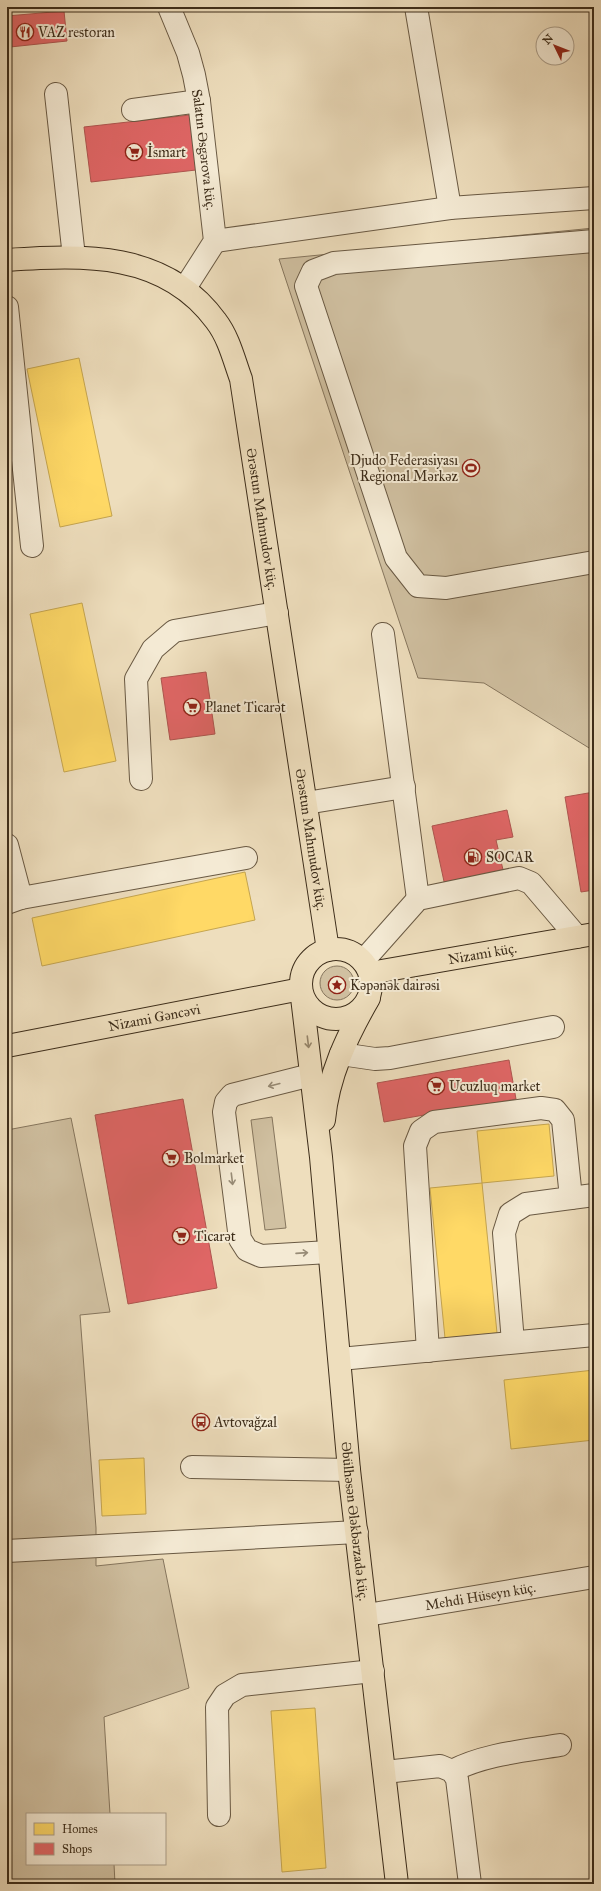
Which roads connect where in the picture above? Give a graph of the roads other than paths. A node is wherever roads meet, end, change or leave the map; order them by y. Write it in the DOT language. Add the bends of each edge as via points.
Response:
graph roads {
  1 [pos="168,7"];
  2 [pos="416,7"];
  3 [pos="56,94"];
  4 [pos="199,101"];
  5 [pos="132,110"];
  6 [pos="594,198"];
  7 [pos="450,208"];
  8 [pos="215,241"];
  9 [pos="594,241"];
  10 [pos="74,257"];
  11 [pos="7,260"];
  12 [pos="185,288"];
  13 [pos="7,307"];
  14 [pos="14,433"];
  15 [pos="32,546"];
  16 [pos="594,562"];
  17 [pos="277,613"];
  18 [pos="383,634"];
  19 [pos="141,779"];
  20 [pos="404,788"];
  21 [pos="306,803"];
  22 [pos="7,845"];
  23 [pos="246,858"];
  24 [pos="418,899"];
  25 [pos="14,900"];
  26 [pos="585,936"];
  27 [pos="328,950"];
  28 [pos="367,967"];
  29 [pos="301,989"];
  30 [pos="369,998"];
  31 [pos="553,1027"];
  32 [pos="7,1046"];
  33 [pos="341,1054"];
  34 [pos="311,1075"];
  35 [pos="321,1157"];
  36 [pos="594,1195"];
  37 [pos="571,1198"];
  38 [pos="329,1252"];
  39 [pos="594,1335"];
  40 [pos="513,1342"];
  41 [pos="428,1350"];
  42 [pos="340,1359"];
  43 [pos="192,1467"];
  44 [pos="349,1470"];
  45 [pos="357,1532"];
  46 [pos="7,1551"];
  47 [pos="594,1577"];
  48 [pos="367,1615"];
  49 [pos="373,1671"];
  50 [pos="560,1745"];
  51 [pos="452,1771"];
  52 [pos="385,1772"];
  53 [pos="220,1815"];
  54 [pos="397,1884"];
  55 [pos="470,1884"];
  1 -- 4 [label="street, Salatın Əsgərova küç." via="188,53"];
  2 -- 7 [label="street"];
  3 -- 10 [label="street"];
  4 -- 5 [label="street"];
  4 -- 8 [label="street, Salatın Əsgərova küç."];
  6 -- 7 [label="street"];
  7 -- 8 [label="street"];
  8 -- 12 [label="street"];
  9 -- 16 [label="street" via="334,263 313,271 306,286 396,558 418,586 446,588"];
  10 -- 11 [label="main road, Ərəstun Mahmudov küç."];
  10 -- 12 [label="main road, Ərəstun Mahmudov küç." via="112,260 137,266 161,274"];
  12 -- 17 [label="main road, Ərəstun Mahmudov küç." via="217,321 230,347 241,380"];
  13 -- 14 [label="street"];
  14 -- 15 [label="street"];
  17 -- 19 [label="street" via="174,631 153,649 136,679"];
  17 -- 21 [label="main road, Ərəstun Mahmudov küç."];
  18 -- 20 [label="street"];
  20 -- 21 [label="street"];
  20 -- 24 [label="street"];
  21 -- 27 [label="main road, Ərəstun Mahmudov küç."];
  22 -- 25 [label="street"];
  23 -- 25 [label="street"];
  24 -- 26 [label="street" via="519,878 531,883"];
  24 -- 28 [label="street"];
  26 -- 28 [label="main road, Nizami küç."];
  27 -- 28 [label="main road" via="341,949 354,953"];
  27 -- 29 [label="main road" via="316,955 307,964 302,976"];
  28 -- 30 [label="main road" via="372,986"];
  29 -- 30 [label="main road" via="305,1002 314,1012 325,1018 338,1020 362,1009"];
  29 -- 32 [label="main road, Nizami Gəncəvi"];
  29 -- 34 [label="main road, one-way"];
  30 -- 33 [label="main road"];
  31 -- 33 [label="street" via="390,1058 375,1059"];
  33 -- 35 [label="main road" via="326,1101"];
  34 -- 35 [label="main road"];
  34 -- 38 [label="street, one-way" via="232,1095 226,1102 224,1112 240,1240 247,1250 261,1256"];
  35 -- 38 [label="main road, Əbülhəsən Ələkbərzadə küç."];
  36 -- 37 [label="street"];
  37 -- 40 [label="street" via="526,1204 510,1214 504,1233"];
  37 -- 41 [label="street" via="563,1120 555,1110 541,1108 434,1122 421,1132 415,1146"];
  38 -- 42 [label="main road, Əbülhəsən Ələkbərzadə küç."];
  39 -- 40 [label="street"];
  40 -- 41 [label="street"];
  41 -- 42 [label="street"];
  42 -- 44 [label="main road, Əbülhəsən Ələkbərzadə küç."];
  43 -- 44 [label="street"];
  44 -- 45 [label="main road, Əbülhəsən Ələkbərzadə küç."];
  45 -- 46 [label="street"];
  45 -- 48 [label="main road, Əbülhəsən Ələkbərzadə küç."];
  47 -- 48 [label="street, Mehdi Hüseyn küç."];
  48 -- 49 [label="main road, Əbülhəsən Ələkbərzadə küç."];
  49 -- 52 [label="main road, Əbülhəsən Ələkbərzadə küç."];
  49 -- 53 [label="street" via="242,1685 225,1695 217,1707"];
  50 -- 51 [label="street" via="481,1760"];
  51 -- 52 [label="street" via="440,1766"];
  51 -- 55 [label="street" via="457,1779"];
  52 -- 54 [label="main road, Əbülhəsən Ələkbərzadə küç."];
}
